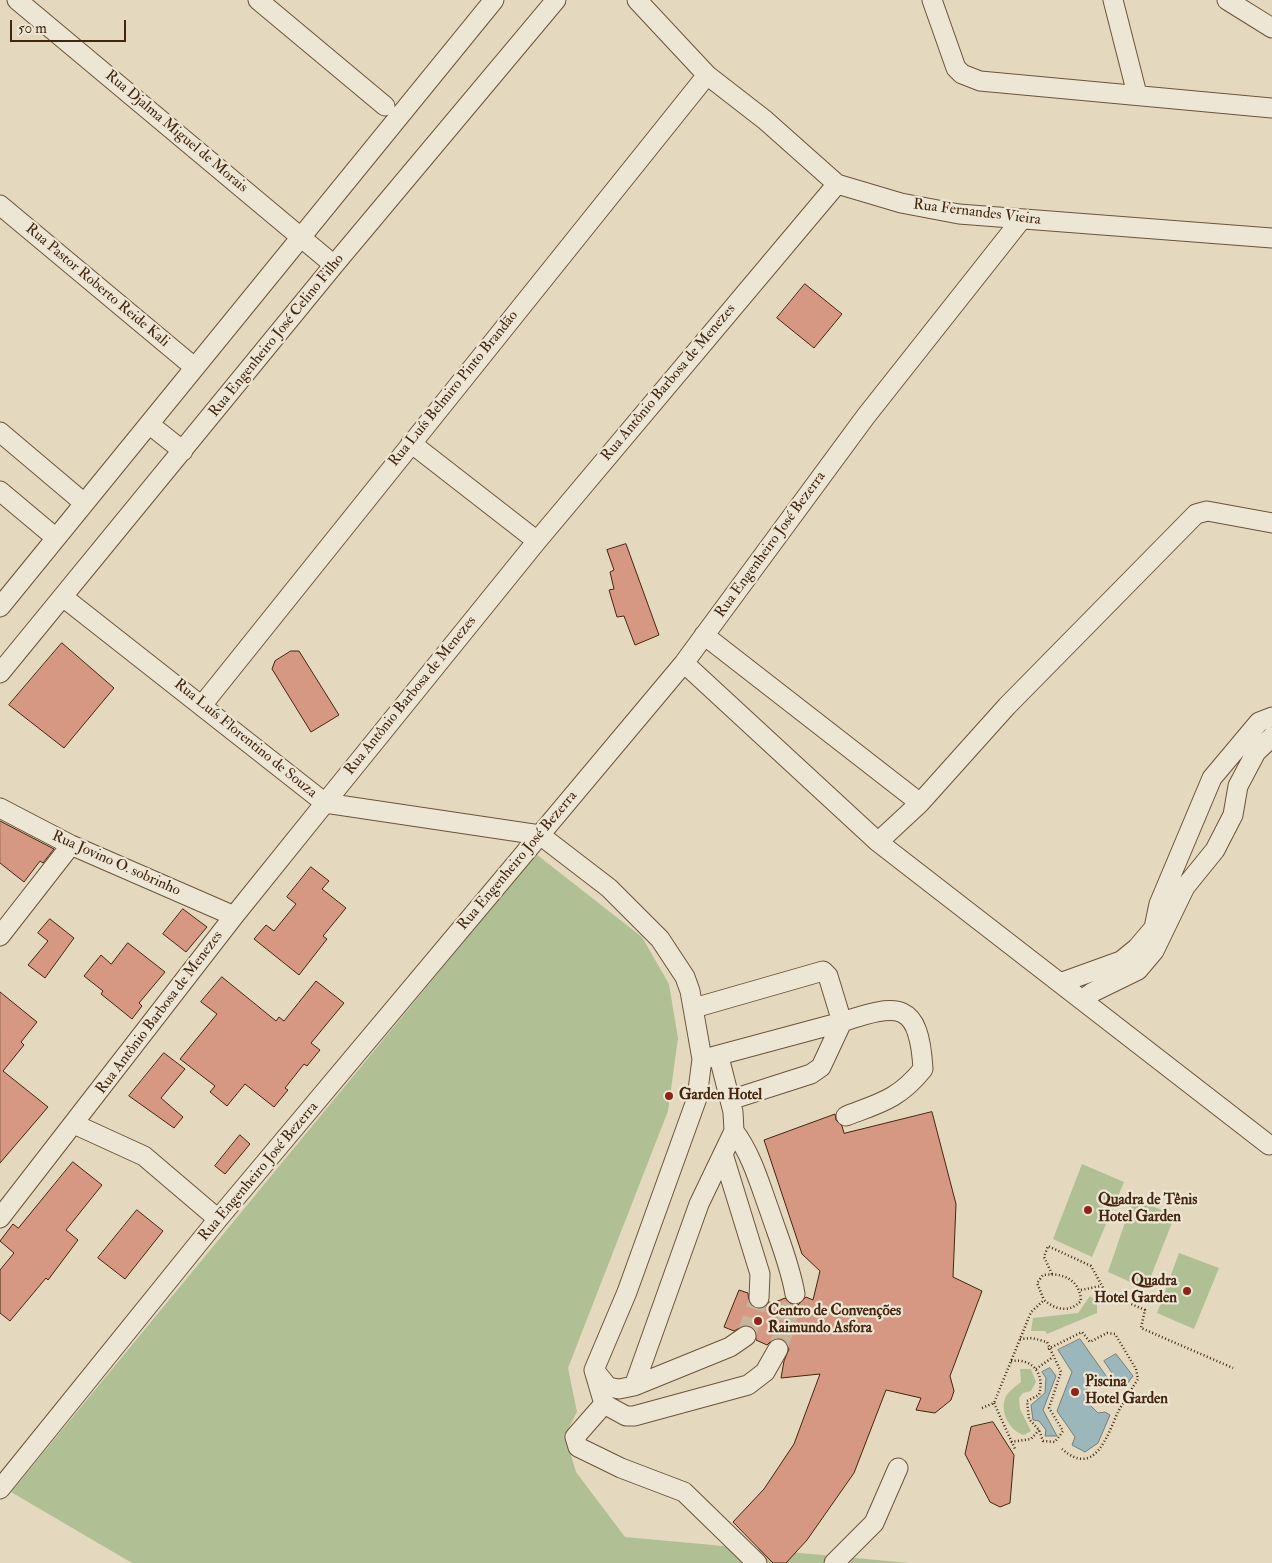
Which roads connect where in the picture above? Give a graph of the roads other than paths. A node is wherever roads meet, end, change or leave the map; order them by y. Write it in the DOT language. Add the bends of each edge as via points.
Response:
graph roads {
  1 [pos="17,0"];
  2 [pos="258,0"];
  3 [pos="494,0"];
  4 [pos="556,0"];
  5 [pos="637,0"];
  6 [pos="932,0"];
  7 [pos="1113,0"];
  8 [pos="1227,0"];
  9 [pos="1272,28"];
  10 [pos="708,75"];
  11 [pos="1137,94"];
  12 [pos="385,106"];
  13 [pos="1272,108"];
  14 [pos="836,184"];
  15 [pos="0,205"];
  16 [pos="1021,220"];
  17 [pos="300,235"];
  18 [pos="1272,238"];
  19 [pos="334,265"];
  20 [pos="194,367"];
  21 [pos="150,424"];
  22 [pos="0,432"];
  23 [pos="411,443"];
  24 [pos="183,451"];
  25 [pos="0,491"];
  26 [pos="84,503"];
  27 [pos="1272,523"];
  28 [pos="56,538"];
  29 [pos="536,541"];
  30 [pos="63,596"];
  31 [pos="0,606"];
  32 [pos="704,635"];
  33 [pos="684,662"];
  34 [pos="0,673"];
  35 [pos="203,704"];
  36 [pos="1272,716"];
  37 [pos="1272,737"];
  38 [pos="325,803"];
  39 [pos="920,803"];
  40 [pos="0,808"];
  41 [pos="540,835"];
  42 [pos="878,842"];
  43 [pos="71,845"];
  44 [pos="234,916"];
  45 [pos="0,936"];
  46 [pos="1060,983"];
  47 [pos="1082,1000"];
  48 [pos="694,1008"];
  49 [pos="842,1022"];
  50 [pos="711,1058"];
  51 [pos="697,1098"];
  52 [pos="731,1106"];
  53 [pos="846,1116"];
  54 [pos="74,1124"];
  55 [pos="734,1131"];
  56 [pos="1269,1146"];
  57 [pos="723,1154"];
  58 [pos="0,1218"];
  59 [pos="218,1219"];
  60 [pos="795,1294"];
  61 [pos="759,1298"];
  62 [pos="746,1336"];
  63 [pos="778,1349"];
  64 [pos="594,1370"];
  65 [pos="634,1386"];
  66 [pos="604,1404"];
  67 [pos="898,1468"];
  68 [pos="0,1490"];
  69 [pos="757,1563"];
  70 [pos="834,1563"];
  1 -- 17 [label="street, Rua Djalma Miguel de Morais"];
  2 -- 12 [label="street"];
  3 -- 17 [label="street"];
  4 -- 19 [label="street, Rua Engenheiro José Celino Filho"];
  5 -- 10 [label="street, Rua Fernandes Vieira"];
  6 -- 11 [label="street" via="952,60 962,74 980,81"];
  7 -- 11 [label="street"];
  8 -- 9 [label="street"];
  10 -- 14 [label="street, Rua Fernandes Vieira" via="765,120"];
  10 -- 23 [label="street, Rua Luís Belmiro Pinto Brandão"];
  11 -- 13 [label="street"];
  14 -- 16 [label="street, Rua Fernandes Vieira" via="901,203 960,214"];
  14 -- 29 [label="street, Rua Antônio Barbosa de Menezes"];
  15 -- 20 [label="street, Rua Pastor Roberto Reide Kali"];
  16 -- 18 [label="street, Rua Fernandes Vieira"];
  16 -- 32 [label="street, Rua Engenheiro José Bezerra" via="866,416"];
  17 -- 19 [label="street, Rua Djalma Miguel de Morais"];
  17 -- 20 [label="street"];
  19 -- 24 [label="street, Rua Engenheiro José Celino Filho"];
  20 -- 21 [label="street"];
  21 -- 24 [label="street"];
  21 -- 26 [label="street"];
  22 -- 26 [label="street"];
  23 -- 29 [label="street"];
  23 -- 35 [label="street, Rua Luís Belmiro Pinto Brandão"];
  24 -- 30 [label="street, Rua Engenheiro José Celino Filho"];
  25 -- 28 [label="street"];
  26 -- 28 [label="street"];
  27 -- 39 [label="street" via="1207,511 1196,514 1007,706"];
  28 -- 31 [label="street"];
  29 -- 38 [label="street, Rua Antônio Barbosa de Menezes"];
  30 -- 34 [label="street, Rua Engenheiro José Celino Filho"];
  30 -- 35 [label="street, Rua Luís Florentino de Souza"];
  32 -- 33 [label="street, Rua Engenheiro José Bezerra"];
  32 -- 39 [label="street"];
  33 -- 41 [label="street, Rua Engenheiro José Bezerra"];
  33 -- 42 [label="street"];
  35 -- 38 [label="street, Rua Luís Florentino de Souza"];
  36 -- 46 [label="street" via="1259,722 1212,778 1160,904 1154,928 1121,961"];
  37 -- 47 [label="street" via="1256,752 1238,786 1233,815 1220,841 1185,888 1154,951 1138,970"];
  38 -- 41 [label="street, Rua Luís Florentino de Souza"];
  38 -- 44 [label="street, Rua Antônio Barbosa de Menezes"];
  39 -- 42 [label="street"];
  40 -- 43 [label="street, Rua Jovino O. sobrinho"];
  41 -- 48 [label="street" via="609,888 660,938 685,977"];
  41 -- 59 [label="street, Rua Engenheiro José Bezerra"];
  42 -- 46 [label="street"];
  43 -- 44 [label="street, Rua Jovino O. sobrinho"];
  43 -- 45 [label="street"];
  44 -- 54 [label="street, Rua Antônio Barbosa de Menezes"];
  46 -- 47 [label="street"];
  47 -- 56 [label="street"];
  48 -- 49 [label="street" via="823,971 828,976"];
  48 -- 50 [label="street"];
  49 -- 50 [label="street"];
  49 -- 52 [label="street" via="821,1067"];
  49 -- 53 [label="street" via="873,1012 892,1009 905,1012 914,1024 922,1048 923,1069 910,1086 891,1099"];
  50 -- 51 [label="street"];
  50 -- 52 [label="street"];
  51 -- 52 [label="street" via="709,1097"];
  51 -- 64 [label="street" via="627,1292"];
  52 -- 55 [label="street"];
  54 -- 58 [label="street, Rua Antônio Barbosa de Menezes"];
  54 -- 59 [label="street" via="144,1156"];
  55 -- 57 [label="street"];
  55 -- 60 [label="street" via="742,1142 761,1189 792,1273"];
  57 -- 61 [label="street" via="760,1274"];
  57 -- 65 [label="street" via="699,1204"];
  59 -- 68 [label="street, Rua Engenheiro José Bezerra"];
  62 -- 65 [label="street" via="730,1347"];
  63 -- 66 [label="street" via="765,1372 748,1384 634,1416 626,1416"];
  64 -- 65 [label="street" via="608,1387 619,1390"];
  64 -- 66 [label="street"];
  66 -- 69 [label="street" via="575,1437 578,1447 621,1468 684,1492"];
  67 -- 70 [label="street" via="874,1523"];
}
